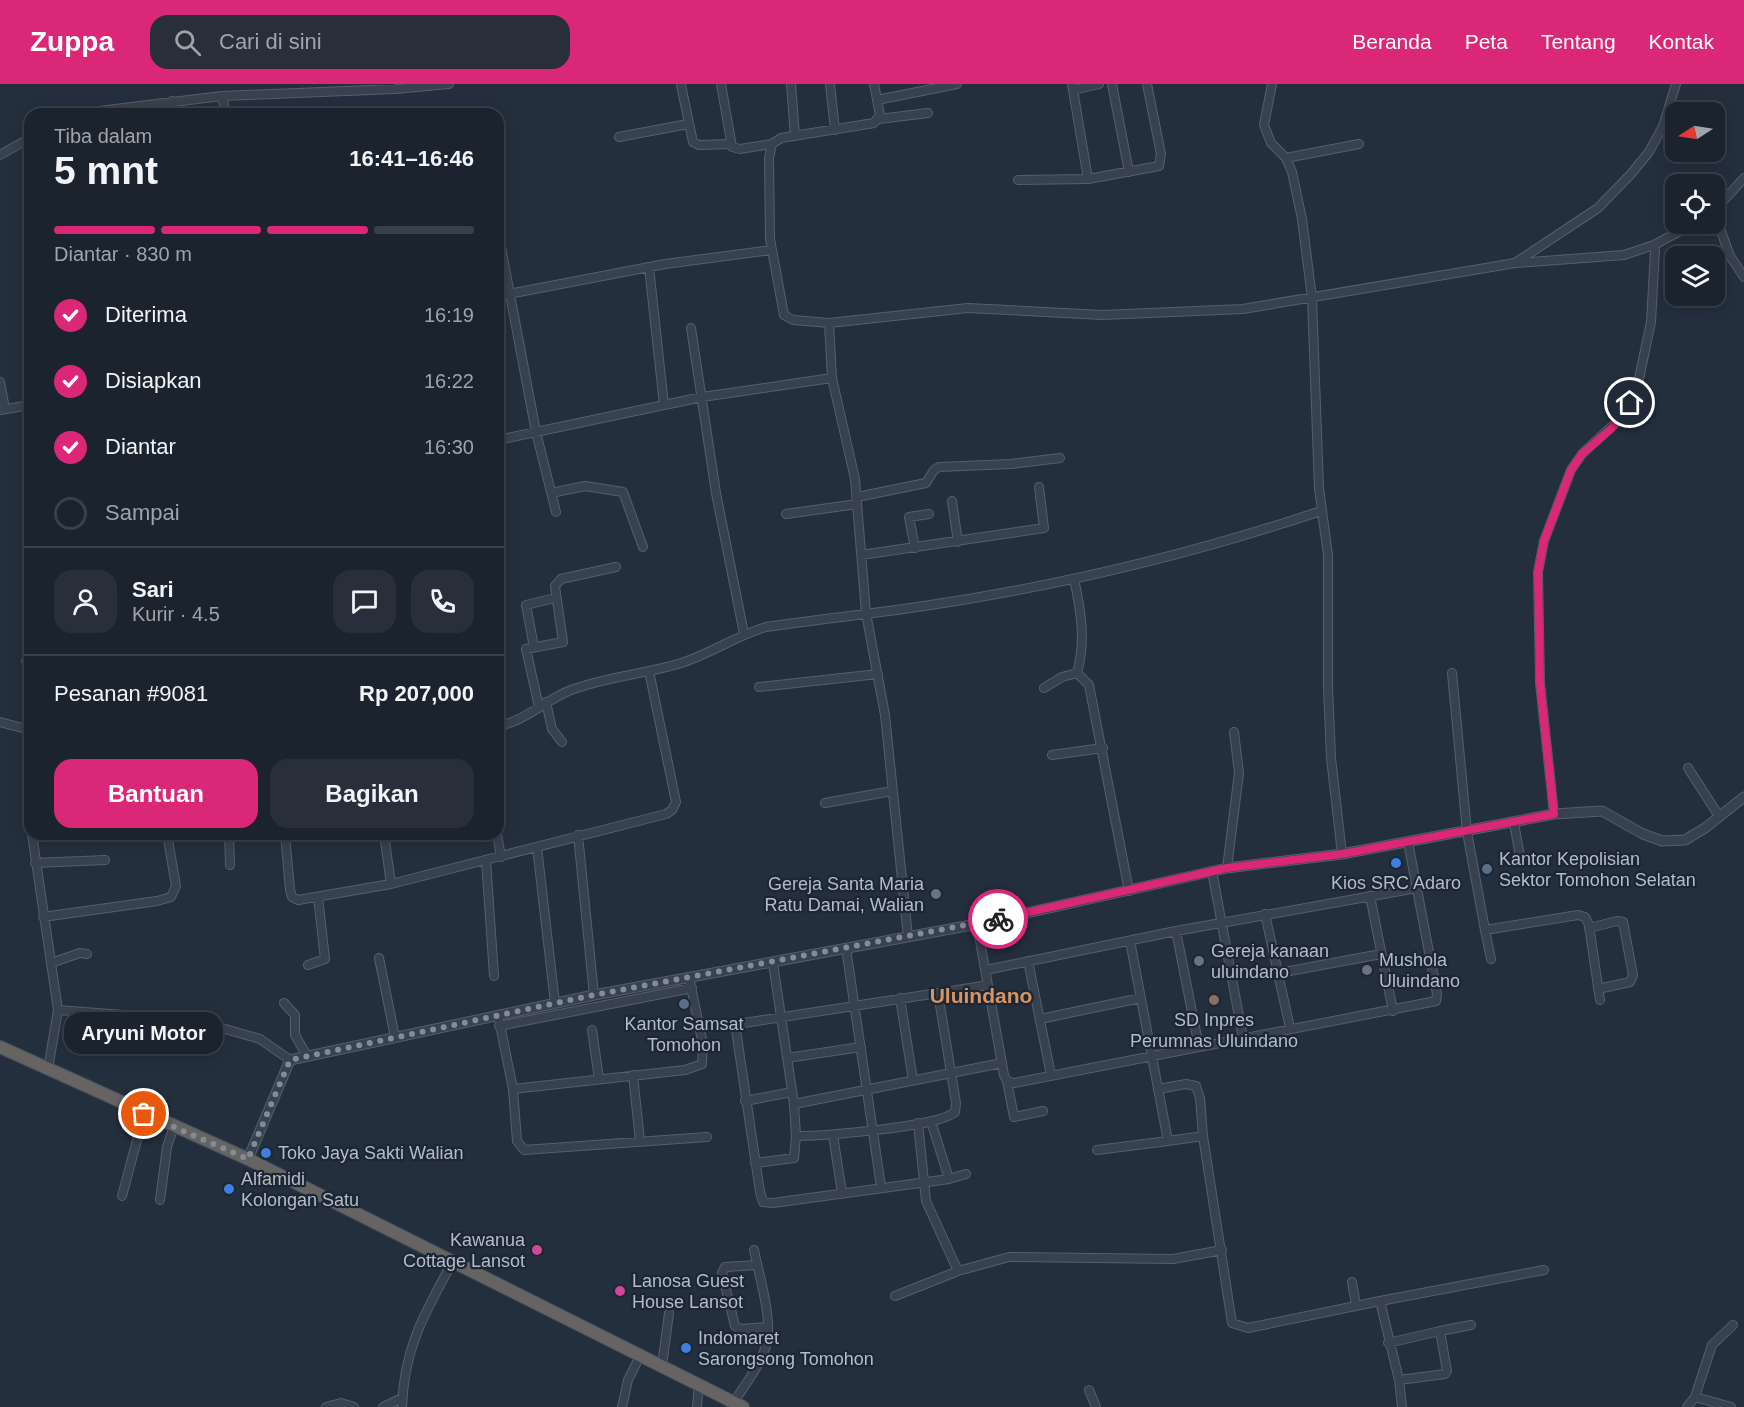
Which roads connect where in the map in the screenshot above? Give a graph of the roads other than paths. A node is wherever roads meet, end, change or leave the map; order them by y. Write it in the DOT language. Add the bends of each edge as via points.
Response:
graph roads {
  1 [pos="245,84"];
  2 [pos="449,84"];
  3 [pos="722,84"];
  4 [pos="791,84"];
  5 [pos="830,84"];
  6 [pos="874,84"];
  7 [pos="909,84"];
  8 [pos="957,84"];
  9 [pos="1099,84"];
  10 [pos="1112,84"];
  11 [pos="1147,84"];
  12 [pos="1272,84"];
  13 [pos="1676,84"];
  14 [pos="681,85"];
  15 [pos="942,85"];
  16 [pos="1072,87"];
  17 [pos="910,93"];
  18 [pos="246,94"];
  19 [pos="222,96"];
  20 [pos="877,100"];
  21 [pos="172,101"];
  22 [pos="120,108"];
  23 [pos="173,108"];
  24 [pos="225,108"];
  25 [pos="928,113"];
  26 [pos="879,118"];
  27 [pos="688,124"];
  28 [pos="835,130"];
  29 [pos="795,136"];
  30 [pos="620,137"];
  31 [pos="24,141"];
  32 [pos="731,144"];
  33 [pos="772,144"];
  34 [pos="1359,144"];
  35 [pos="0,155"];
  36 [pos="1286,158"];
  37 [pos="1129,172"];
  38 [pos="1744,178"];
  39 [pos="1088,179"];
  40 [pos="1018,180"];
  41 [pos="1725,200"];
  42 [pos="1674,234"];
  43 [pos="1722,234"];
  44 [pos="1654,245"];
  45 [pos="772,250"];
  46 [pos="504,260"];
  47 [pos="1515,263"];
  48 [pos="649,267"];
  49 [pos="1744,277"];
  50 [pos="511,294"];
  51 [pos="504,296"];
  52 [pos="1312,298"];
  53 [pos="829,323"];
  54 [pos="691,328"];
  55 [pos="832,378"];
  56 [pos="0,382"];
  57 [pos="702,397"];
  58 [pos="664,405"];
  59 [pos="24,406"];
  60 [pos="3,410"];
  61 [pos="536,432"];
  62 [pos="504,439"];
  63 [pos="1060,458"];
  64 [pos="1039,488"];
  65 [pos="551,493"];
  66 [pos="857,500"];
  67 [pos="952,501"];
  68 [pos="1321,511"];
  69 [pos="556,512"];
  70 [pos="786,514"];
  71 [pos="929,514"];
  72 [pos="958,542"];
  73 [pos="643,547"];
  74 [pos="915,548"];
  75 [pos="861,555"];
  76 [pos="616,567"];
  77 [pos="1074,579"];
  78 [pos="555,598"];
  79 [pos="866,613"];
  80 [pos="744,634"];
  81 [pos="534,647"];
  82 [pos="649,671"];
  83 [pos="1452,673"];
  84 [pos="879,674"];
  85 [pos="1077,674"];
  86 [pos="759,687"];
  87 [pos="1044,688"];
  88 [pos="543,704"];
  89 [pos="0,722"];
  90 [pos="504,725"];
  91 [pos="24,728"];
  92 [pos="1234,732"];
  93 [pos="562,742"];
  94 [pos="1102,748"];
  95 [pos="1052,755"];
  96 [pos="1688,768"];
  97 [pos="892,791"];
  98 [pos="1744,797"];
  99 [pos="825,803"];
  100 [pos="1554,814"];
  101 [pos="1719,816"];
  102 [pos="1514,823"];
  103 [pos="1467,832"];
  104 [pos="578,835"];
  105 [pos="33,840"];
  106 [pos="168,840"];
  107 [pos="229,840"];
  108 [pos="286,840"];
  109 [pos="385,840"];
  110 [pos="498,840"];
  111 [pos="1408,842"];
  112 [pos="537,847"];
  113 [pos="1342,854"];
  114 [pos="501,857"];
  115 [pos="105,860"];
  116 [pos="486,860"];
  117 [pos="1521,862"];
  118 [pos="36,863"];
  119 [pos="230,865"];
  120 [pos="1227,868"];
  121 [pos="1212,871"];
  122 [pos="391,884"];
  123 [pos="1417,888"];
  124 [pos="1129,891"];
  125 [pos="1370,896"];
  126 [pos="318,897"];
  127 [pos="1265,914"];
  128 [pos="44,916"];
  129 [pos="1221,923"];
  130 [pos="977,924"];
  131 [pos="1589,928"];
  132 [pos="1485,930"];
  133 [pos="1176,931"];
  134 [pos="908,937"];
  135 [pos="1130,941"];
  136 [pos="846,948"];
  137 [pos="87,954"];
  138 [pos="1381,954"];
  139 [pos="379,958"];
  140 [pos="1491,959"];
  141 [pos="1028,961"];
  142 [pos="51,963"];
  143 [pos="773,963"];
  144 [pos="308,965"];
  145 [pos="986,970"];
  146 [pos="1279,973"];
  147 [pos="495,976"];
  148 [pos="689,977"];
  149 [pos="988,985"];
  150 [pos="692,988"];
  151 [pos="1598,989"];
  152 [pos="939,993"];
  153 [pos="594,995"];
  154 [pos="900,998"];
  155 [pos="1142,998"];
  156 [pos="1600,1000"];
  157 [pos="284,1003"];
  158 [pos="555,1003"];
  159 [pos="854,1005"];
  160 [pos="58,1010"];
  161 [pos="1393,1011"];
  162 [pos="498,1016"];
  163 [pos="782,1017"];
  164 [pos="1040,1018"];
  165 [pos="499,1026"];
  166 [pos="1290,1028"];
  167 [pos="592,1030"];
  168 [pos="395,1037"];
  169 [pos="1244,1038"];
  170 [pos="0,1047"];
  171 [pos="861,1047"];
  172 [pos="1200,1047"];
  173 [pos="307,1056"];
  174 [pos="1152,1057"];
  175 [pos="788,1058"];
  176 [pos="290,1060"];
  177 [pos="1002,1063"];
  178 [pos="48,1069"];
  179 [pos="950,1074"];
  180 [pos="633,1075"];
  181 [pos="1051,1075"];
  182 [pos="599,1079"];
  183 [pos="913,1080"];
  184 [pos="1007,1081"];
  185 [pos="867,1088"];
  186 [pos="513,1089"];
  187 [pos="1158,1089"];
  188 [pos="792,1092"];
  189 [pos="745,1101"];
  190 [pos="794,1104"];
  191 [pos="1043,1111"];
  192 [pos="144,1114"];
  193 [pos="931,1121"];
  194 [pos="918,1123"];
  195 [pos="174,1126"];
  196 [pos="874,1129"];
  197 [pos="833,1135"];
  198 [pos="796,1136"];
  199 [pos="1203,1136"];
  200 [pos="707,1137"];
  201 [pos="640,1141"];
  202 [pos="1168,1141"];
  203 [pos="1097,1150"];
  204 [pos="248,1159"];
  205 [pos="755,1163"];
  206 [pos="966,1174"];
  207 [pos="949,1179"];
  208 [pos="925,1184"];
  209 [pos="881,1187"];
  210 [pos="842,1193"];
  211 [pos="122,1196"];
  212 [pos="160,1200"];
  213 [pos="754,1250"];
  214 [pos="1222,1250"];
  215 [pos="453,1262"];
  216 [pos="757,1265"];
  217 [pos="1544,1270"];
  218 [pos="958,1271"];
  219 [pos="1352,1282"];
  220 [pos="895,1296"];
  221 [pos="1380,1301"];
  222 [pos="1356,1305"];
  223 [pos="669,1312"];
  224 [pos="1471,1325"];
  225 [pos="1733,1325"];
  226 [pos="768,1327"];
  227 [pos="1440,1331"];
  228 [pos="1388,1343"];
  229 [pos="640,1356"];
  230 [pos="662,1366"];
  231 [pos="1399,1380"];
  232 [pos="699,1383"];
  233 [pos="1089,1390"];
  234 [pos="1695,1397"];
  235 [pos="402,1398"];
  236 [pos="739,1405"];
  237 [pos="326,1407"];
  238 [pos="354,1407"];
  239 [pos="383,1407"];
  240 [pos="402,1407"];
  241 [pos="622,1407"];
  242 [pos="697,1407"];
  243 [pos="1096,1407"];
  244 [pos="1402,1407"];
  245 [pos="1687,1407"];
  246 [pos="1731,1407"];
  1 -- 18 [label="street"];
  2 -- 18 [label="street"];
  3 -- 32 [label="street"];
  4 -- 29 [label="street"];
  5 -- 28 [label="street"];
  6 -- 20 [label="street"];
  7 -- 17 [label="street"];
  8 -- 15 [label="street"];
  9 -- 16 [label="street"];
  10 -- 37 [label="street"];
  11 -- 37 [label="street" via="1161,162 1154,168"];
  12 -- 36 [label="street" via="1264,125 1271,143"];
  13 -- 47 [label="street" via="1663,126 1630,176 1598,208"];
  14 -- 27 [label="street"];
  15 -- 17 [label="street"];
  16 -- 39 [label="street"];
  17 -- 20 [label="street"];
  18 -- 19 [label="street"];
  19 -- 21 [label="street"];
  19 -- 24 [label="street"];
  20 -- 26 [label="street"];
  21 -- 22 [label="street"];
  21 -- 23 [label="street"];
  25 -- 26 [label="street"];
  26 -- 28 [label="street" via="870,125"];
  27 -- 30 [label="street"];
  27 -- 32 [label="street" via="696,144"];
  28 -- 29 [label="street"];
  29 -- 33 [label="street"];
  31 -- 35 [label="street"];
  32 -- 33 [label="street" via="740,149"];
  33 -- 45 [label="street"];
  34 -- 36 [label="street"];
  36 -- 52 [label="street" via="1302,219"];
  37 -- 39 [label="street"];
  38 -- 41 [label="street"];
  39 -- 40 [label="street"];
  42 -- 44 [label="street"];
  43 -- 49 [label="street"];
  44 -- 47 [label="street" via="1624,255"];
  44 -- 100 [label="street" via="1651,322 1637,388 1624,415 1582,454 1571,470 1544,541 1538,572 1540,683"];
  45 -- 48 [label="street"];
  45 -- 53 [label="street" via="784,315 793,320"];
  46 -- 50 [label="street"];
  47 -- 52 [label="street"];
  48 -- 50 [label="street"];
  48 -- 58 [label="street"];
  50 -- 51 [label="street"];
  50 -- 61 [label="street"];
  52 -- 53 [label="street" via="1227,310 1102,315 968,308"];
  52 -- 68 [label="street"];
  53 -- 55 [label="street"];
  54 -- 57 [label="street"];
  55 -- 57 [label="street"];
  55 -- 66 [label="street"];
  56 -- 60 [label="street"];
  57 -- 58 [label="street"];
  57 -- 80 [label="street"];
  58 -- 61 [label="street"];
  59 -- 60 [label="street"];
  61 -- 62 [label="street"];
  61 -- 65 [label="street"];
  63 -- 66 [label="street" via="939,467 926,483"];
  64 -- 72 [label="street" via="1044,528"];
  65 -- 69 [label="street"];
  65 -- 73 [label="street" via="585,486 623,492"];
  66 -- 70 [label="street"];
  66 -- 75 [label="street"];
  67 -- 72 [label="street"];
  68 -- 77 [label="street" via="1135,566"];
  68 -- 113 [label="street" via="1328,555 1331,746"];
  71 -- 74 [label="street" via="909,517"];
  72 -- 74 [label="street"];
  74 -- 75 [label="street"];
  75 -- 79 [label="street"];
  76 -- 78 [label="street" via="561,579 555,586"];
  77 -- 79 [label="street"];
  77 -- 85 [label="street" via="1082,615"];
  78 -- 81 [label="street" via="526,605"];
  78 -- 81 [label="street" via="562,642"];
  79 -- 80 [label="street" via="766,627"];
  79 -- 84 [label="street"];
  80 -- 82 [label="street" via="678,664"];
  81 -- 88 [label="street" via="526,651"];
  82 -- 88 [label="street" via="592,683"];
  82 -- 104 [label="street" via="675,807 666,814"];
  83 -- 103 [label="street"];
  84 -- 86 [label="street"];
  84 -- 97 [label="street"];
  85 -- 87 [label="street" via="1062,677"];
  85 -- 94 [label="street" via="1089,685"];
  88 -- 90 [label="street"];
  88 -- 93 [label="street" via="552,729"];
  89 -- 91 [label="street"];
  92 -- 120 [label="street" via="1239,773"];
  94 -- 95 [label="street"];
  94 -- 124 [label="street"];
  96 -- 101 [label="street"];
  97 -- 99 [label="street"];
  97 -- 134 [label="street"];
  98 -- 101 [label="street"];
  100 -- 101 [label="street" via="1602,811 1662,841 1691,837"];
  100 -- 102 [label="street"];
  102 -- 103 [label="street"];
  102 -- 117 [label="street"];
  103 -- 111 [label="street"];
  103 -- 132 [label="street"];
  104 -- 112 [label="street"];
  104 -- 153 [label="street"];
  105 -- 118 [label="street"];
  106 -- 128 [label="street" via="176,886 171,897"];
  107 -- 119 [label="street"];
  108 -- 126 [label="street" via="292,897"];
  109 -- 122 [label="street"];
  110 -- 114 [label="street"];
  111 -- 113 [label="street"];
  111 -- 123 [label="street"];
  112 -- 114 [label="street"];
  112 -- 158 [label="street"];
  113 -- 120 [label="street"];
  114 -- 116 [label="street"];
  115 -- 118 [label="street"];
  116 -- 122 [label="street"];
  116 -- 147 [label="street"];
  118 -- 128 [label="street"];
  120 -- 121 [label="street"];
  121 -- 124 [label="street"];
  121 -- 129 [label="street"];
  122 -- 126 [label="street"];
  123 -- 125 [label="street"];
  123 -- 161 [label="street" via="1437,999"];
  124 -- 130 [label="street"];
  125 -- 127 [label="street"];
  125 -- 138 [label="street"];
  126 -- 144 [label="street" via="325,959"];
  127 -- 129 [label="street"];
  127 -- 146 [label="street"];
  128 -- 142 [label="street"];
  129 -- 133 [label="street"];
  129 -- 169 [label="street"];
  130 -- 134 [label="street"];
  130 -- 145 [label="street"];
  131 -- 132 [label="street" via="1585,917 1578,915"];
  131 -- 151 [label="street"];
  131 -- 151 [label="street" via="1623,922 1633,975 1630,982"];
  132 -- 140 [label="street"];
  133 -- 135 [label="street"];
  133 -- 172 [label="street"];
  134 -- 136 [label="street"];
  135 -- 141 [label="street"];
  135 -- 155 [label="street"];
  136 -- 143 [label="street"];
  136 -- 159 [label="street"];
  137 -- 142 [label="street"];
  138 -- 146 [label="street"];
  138 -- 161 [label="street"];
  139 -- 168 [label="street"];
  141 -- 145 [label="street"];
  141 -- 164 [label="street"];
  142 -- 160 [label="street"];
  143 -- 148 [label="street"];
  143 -- 163 [label="street"];
  145 -- 149 [label="street"];
  146 -- 166 [label="street"];
  148 -- 150 [label="street"];
  148 -- 153 [label="street"];
  149 -- 152 [label="street"];
  149 -- 177 [label="street"];
  150 -- 165 [label="street"];
  150 -- 180 [label="street" via="704,1054 702,1064 685,1070"];
  151 -- 156 [label="street"];
  152 -- 154 [label="street"];
  152 -- 179 [label="street"];
  153 -- 158 [label="street"];
  154 -- 159 [label="street"];
  154 -- 183 [label="street"];
  155 -- 164 [label="street"];
  155 -- 174 [label="street"];
  157 -- 173 [label="street" via="295,1015 295,1035"];
  158 -- 162 [label="street"];
  159 -- 163 [label="street"];
  159 -- 171 [label="street"];
  160 -- 176 [label="street" via="222,1028 260,1039"];
  160 -- 178 [label="street"];
  161 -- 166 [label="street"];
  162 -- 165 [label="street"];
  162 -- 168 [label="street"];
  163 -- 175 [label="street"];
  163 -- 189 [label="street" via="736,1027"];
  164 -- 181 [label="street"];
  165 -- 186 [label="street"];
  166 -- 169 [label="street"];
  167 -- 182 [label="street"];
  168 -- 173 [label="street"];
  169 -- 172 [label="street"];
  170 -- 178 [label="highway"];
  171 -- 175 [label="street"];
  171 -- 185 [label="street"];
  172 -- 174 [label="street"];
  173 -- 176 [label="street"];
  174 -- 181 [label="street"];
  174 -- 187 [label="street"];
  175 -- 188 [label="street"];
  176 -- 204 [label="street"];
  177 -- 179 [label="street"];
  177 -- 184 [label="street"];
  178 -- 192 [label="highway"];
  179 -- 183 [label="street"];
  179 -- 193 [label="street" via="955,1113"];
  180 -- 182 [label="street"];
  180 -- 201 [label="street"];
  181 -- 184 [label="street"];
  182 -- 186 [label="street"];
  183 -- 185 [label="street"];
  184 -- 191 [label="street" via="1014,1117"];
  185 -- 190 [label="street"];
  185 -- 196 [label="street"];
  186 -- 201 [label="street" via="517,1142 524,1150"];
  187 -- 199 [label="street" via="1196,1086"];
  187 -- 202 [label="street"];
  188 -- 189 [label="street"];
  188 -- 190 [label="street"];
  189 -- 205 [label="street"];
  190 -- 198 [label="street"];
  192 -- 195 [label="highway"];
  192 -- 211 [label="street"];
  193 -- 194 [label="street"];
  193 -- 207 [label="street"];
  194 -- 196 [label="street"];
  194 -- 208 [label="street"];
  195 -- 204 [label="highway"];
  195 -- 212 [label="street"];
  196 -- 197 [label="street"];
  196 -- 209 [label="street"];
  197 -- 198 [label="street"];
  197 -- 210 [label="street"];
  198 -- 205 [label="street" via="794,1158"];
  199 -- 202 [label="street"];
  199 -- 214 [label="street"];
  200 -- 201 [label="street"];
  202 -- 203 [label="street"];
  204 -- 215 [label="highway"];
  205 -- 210 [label="street" via="761,1199 767,1204"];
  206 -- 207 [label="street"];
  207 -- 208 [label="street"];
  208 -- 209 [label="street"];
  208 -- 218 [label="street" via="929,1208"];
  209 -- 210 [label="street"];
  213 -- 216 [label="street"];
  214 -- 218 [label="street" via="1173,1259 1009,1257"];
  214 -- 222 [label="street" via="1228,1312 1235,1326 1248,1328"];
  215 -- 229 [label="highway"];
  215 -- 235 [label="street" via="409,1348"];
  216 -- 226 [label="street"];
  216 -- 226 [label="street" via="725,1267 722,1273 735,1326"];
  217 -- 221 [label="street"];
  218 -- 220 [label="street"];
  219 -- 222 [label="street"];
  221 -- 222 [label="street"];
  221 -- 228 [label="street"];
  223 -- 230 [label="street"];
  224 -- 227 [label="street"];
  225 -- 234 [label="street" via="1712,1345"];
  226 -- 236 [label="street" via="764,1351"];
  227 -- 228 [label="street"];
  227 -- 231 [label="street" via="1447,1373"];
  228 -- 231 [label="street"];
  229 -- 230 [label="highway"];
  229 -- 241 [label="street" via="628,1380"];
  230 -- 232 [label="highway"];
  231 -- 244 [label="street"];
  232 -- 236 [label="highway"];
  232 -- 242 [label="street"];
  233 -- 243 [label="street"];
  234 -- 245 [label="street"];
  234 -- 246 [label="street"];
  235 -- 239 [label="street"];
  235 -- 240 [label="street"];
  237 -- 238 [label="street" via="341,1403"];
}
